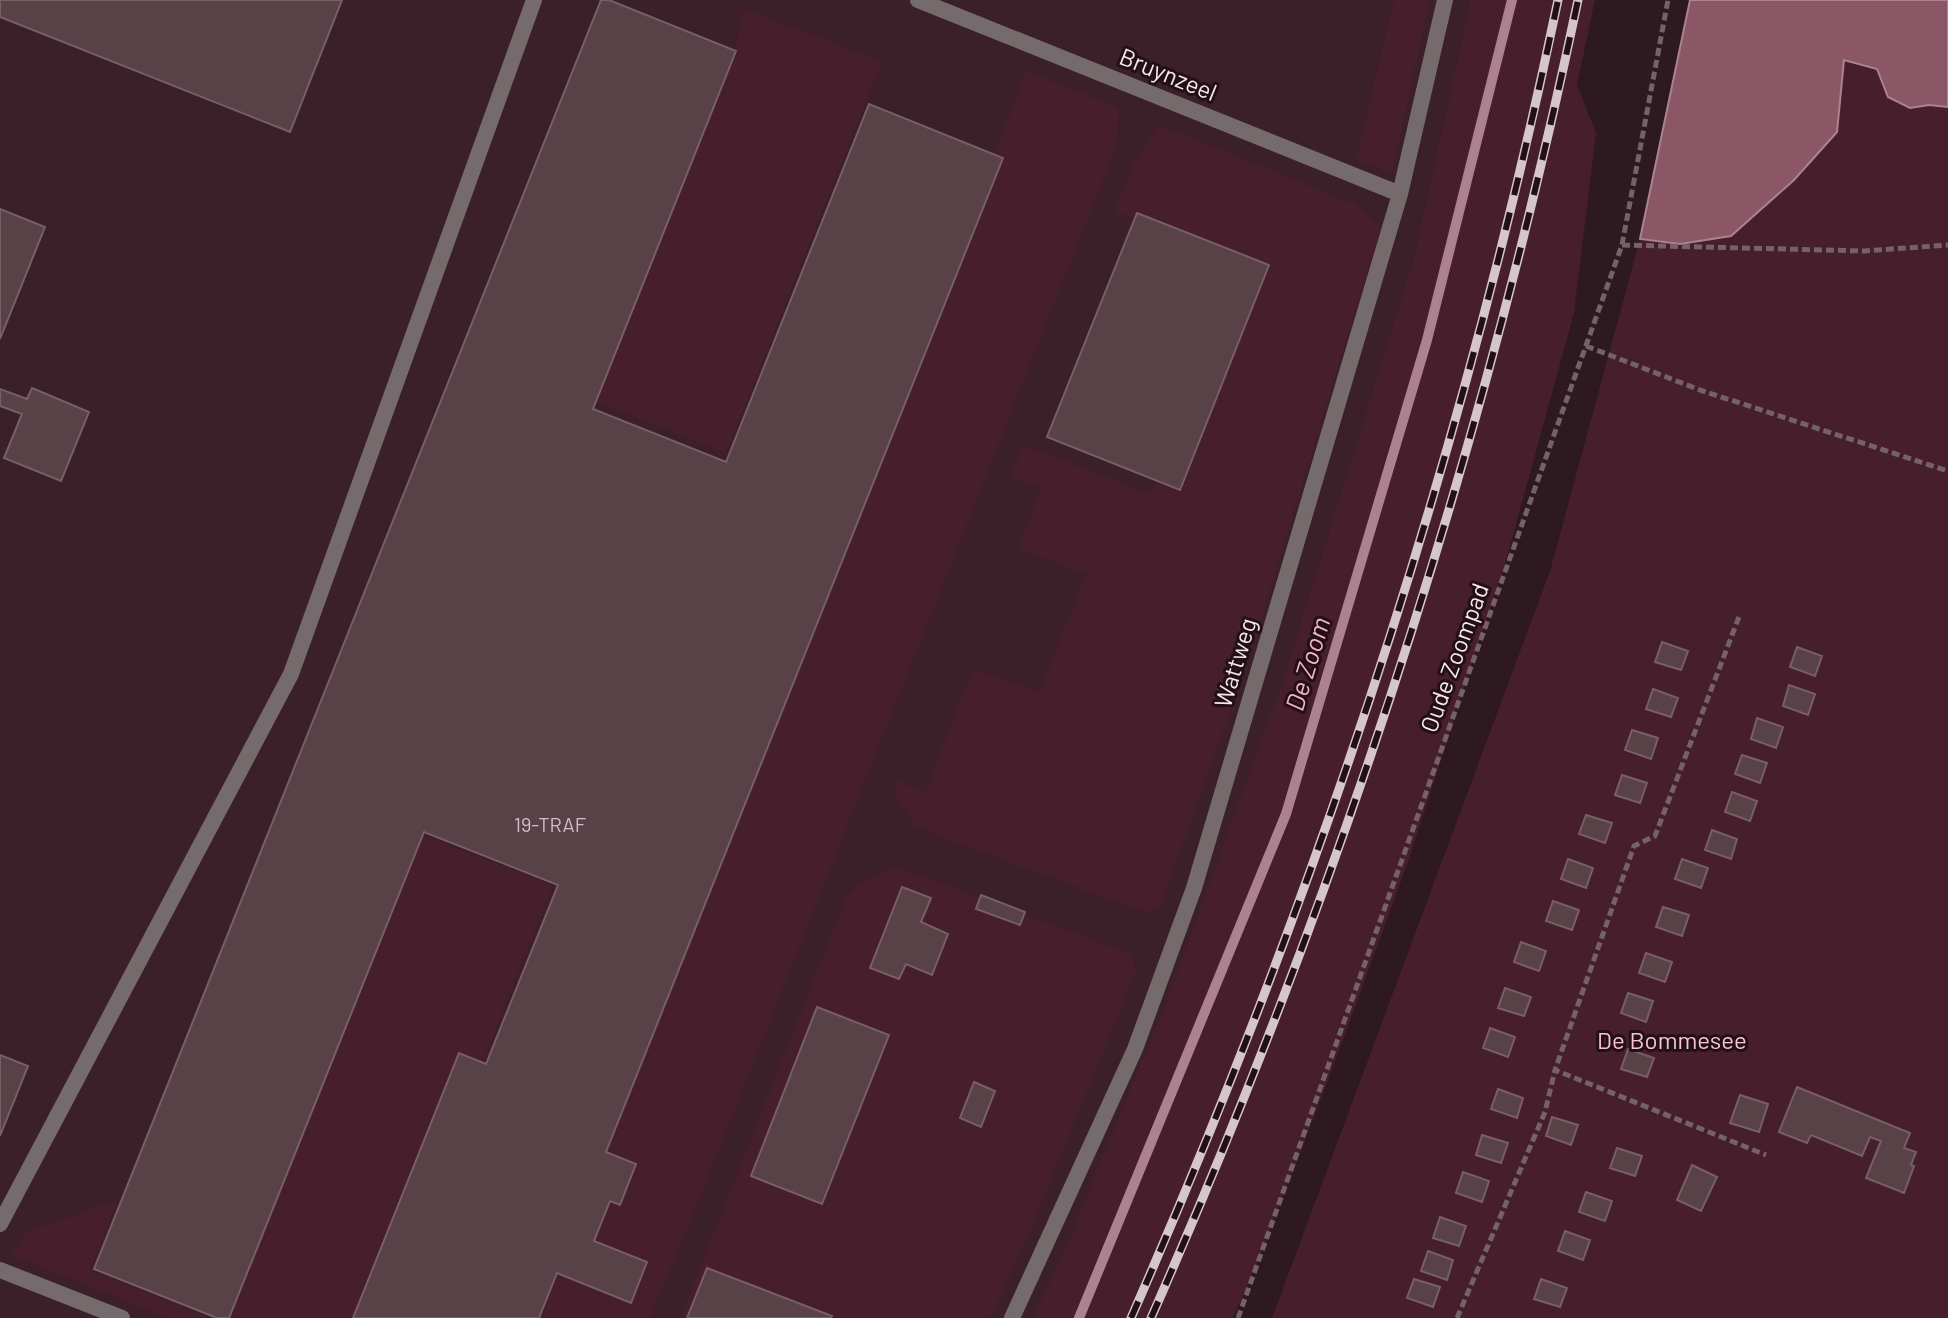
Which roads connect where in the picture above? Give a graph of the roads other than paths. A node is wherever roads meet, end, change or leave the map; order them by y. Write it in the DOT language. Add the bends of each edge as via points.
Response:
graph roads {
  1 [pos="534,0"];
  2 [pos="918,0"];
  3 [pos="1445,0"];
  4 [pos="1400,194"];
  5 [pos="0,1224"];
  6 [pos="0,1270"];
  7 [pos="122,1318"];
  8 [pos="1012,1318"];
  1 -- 5 [label="street" via="291,674"];
  2 -- 4 [label="street, Bruynzeel"];
  3 -- 4 [label="street, Wattweg"];
  4 -- 8 [label="street, Wattweg" via="1194,888 1135,1049"];
  6 -- 7 [label="street"];
}
